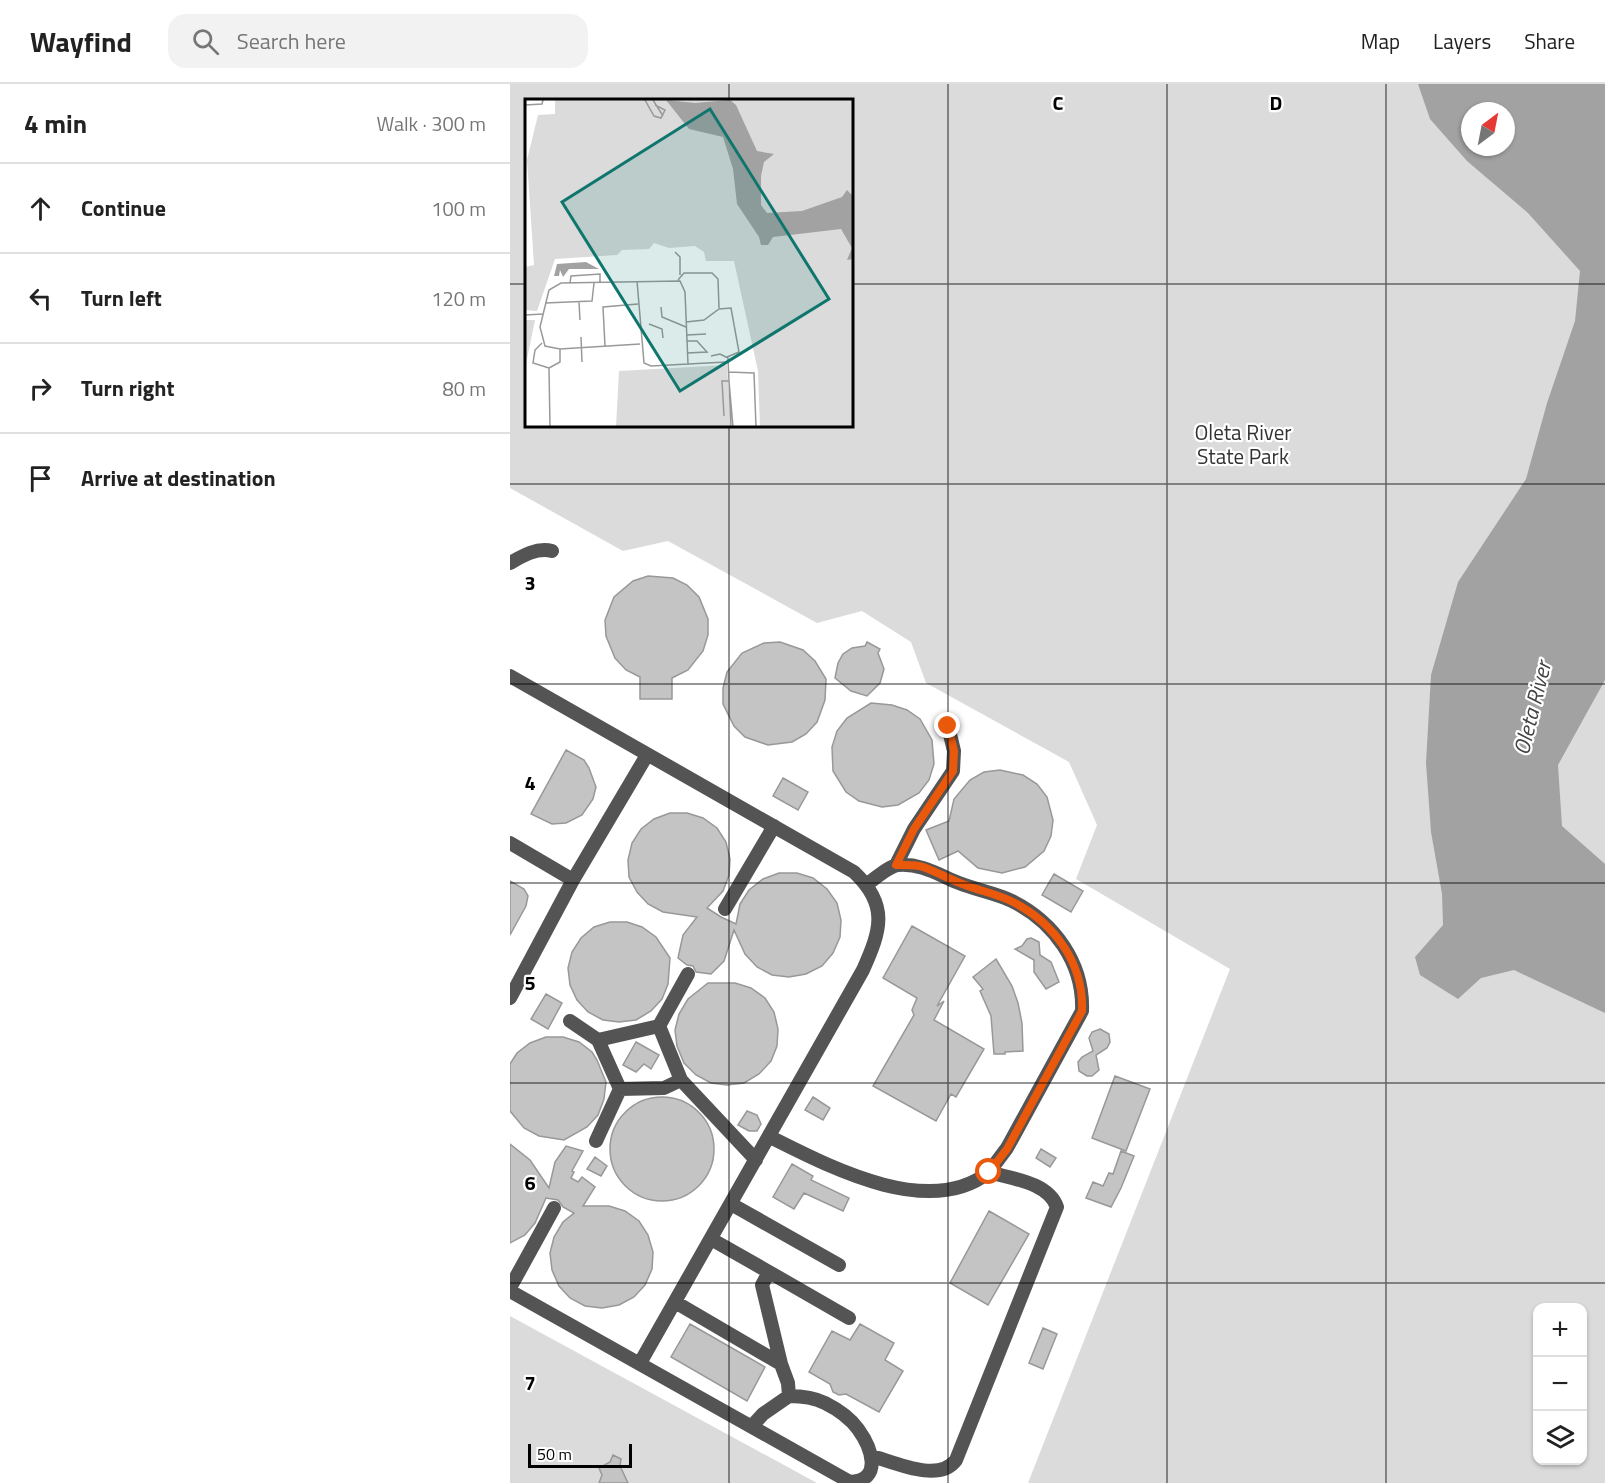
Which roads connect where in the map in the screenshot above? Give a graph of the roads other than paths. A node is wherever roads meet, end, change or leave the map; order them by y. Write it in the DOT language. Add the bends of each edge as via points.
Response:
graph roads {
  1 [pos="552,551"];
  2 [pos="510,563"];
  3 [pos="510,676"];
  4 [pos="948,726"];
  5 [pos="647,755"];
  6 [pos="774,826"];
  7 [pos="510,843"];
  8 [pos="896,865"];
  9 [pos="573,880"];
  10 [pos="867,884"];
  11 [pos="726,909"];
  12 [pos="688,974"];
  13 [pos="510,998"];
  14 [pos="570,1021"];
  15 [pos="659,1026"];
  16 [pos="597,1040"];
  17 [pos="681,1080"];
  18 [pos="620,1089"];
  19 [pos="770,1137"];
  20 [pos="596,1141"];
  21 [pos="756,1160"];
  22 [pos="989,1172"];
  23 [pos="730,1204"];
  24 [pos="554,1208"];
  25 [pos="711,1239"];
  26 [pos="838,1265"];
  27 [pos="769,1272"];
  28 [pos="510,1290"];
  29 [pos="675,1302"];
  30 [pos="849,1318"];
  31 [pos="640,1364"];
  32 [pos="781,1364"];
  33 [pos="789,1396"];
  34 [pos="752,1426"];
  35 [pos="872,1456"];
  36 [pos="850,1483"];
  1 -- 2 [label="lane" via="545,549"];
  3 -- 5 [label="lane"];
  4 -- 8 [label="lane" via="954,751 953,771 914,829"];
  5 -- 6 [label="lane"];
  5 -- 9 [label="lane"];
  6 -- 10 [label="lane" via="854,872"];
  6 -- 11 [label="lane"];
  7 -- 9 [label="lane"];
  8 -- 10 [label="lane"];
  8 -- 22 [label="lane" via="922,866 1011,901 1055,933 1080,981 1082,1011 1007,1149"];
  9 -- 13 [label="lane"];
  10 -- 19 [label="lane" via="877,904 879,926 874,945"];
  12 -- 15 [label="lane"];
  14 -- 16 [label="lane"];
  15 -- 16 [label="lane"];
  15 -- 17 [label="lane"];
  16 -- 18 [label="lane"];
  17 -- 18 [label="lane" via="664,1088"];
  17 -- 21 [label="lane"];
  18 -- 20 [label="lane"];
  19 -- 21 [label="lane"];
  19 -- 22 [label="lane" via="851,1176 896,1187 949,1189 978,1181"];
  21 -- 23 [label="lane"];
  22 -- 35 [label="lane" via="1041,1188 1057,1207 956,1460 951,1467 936,1472"];
  23 -- 25 [label="lane"];
  23 -- 26 [label="lane"];
  24 -- 28 [label="lane"];
  25 -- 27 [label="lane"];
  25 -- 29 [label="lane"];
  27 -- 30 [label="lane"];
  27 -- 32 [label="lane" via="762,1285"];
  28 -- 31 [label="lane"];
  29 -- 31 [label="lane"];
  29 -- 32 [label="lane"];
  31 -- 34 [label="lane"];
  32 -- 33 [label="lane"];
  33 -- 34 [label="lane"];
  33 -- 35 [label="lane" via="818,1400 844,1415 859,1430"];
  34 -- 36 [label="lane"];
  35 -- 36 [label="lane" via="873,1465 866,1477"];
}
